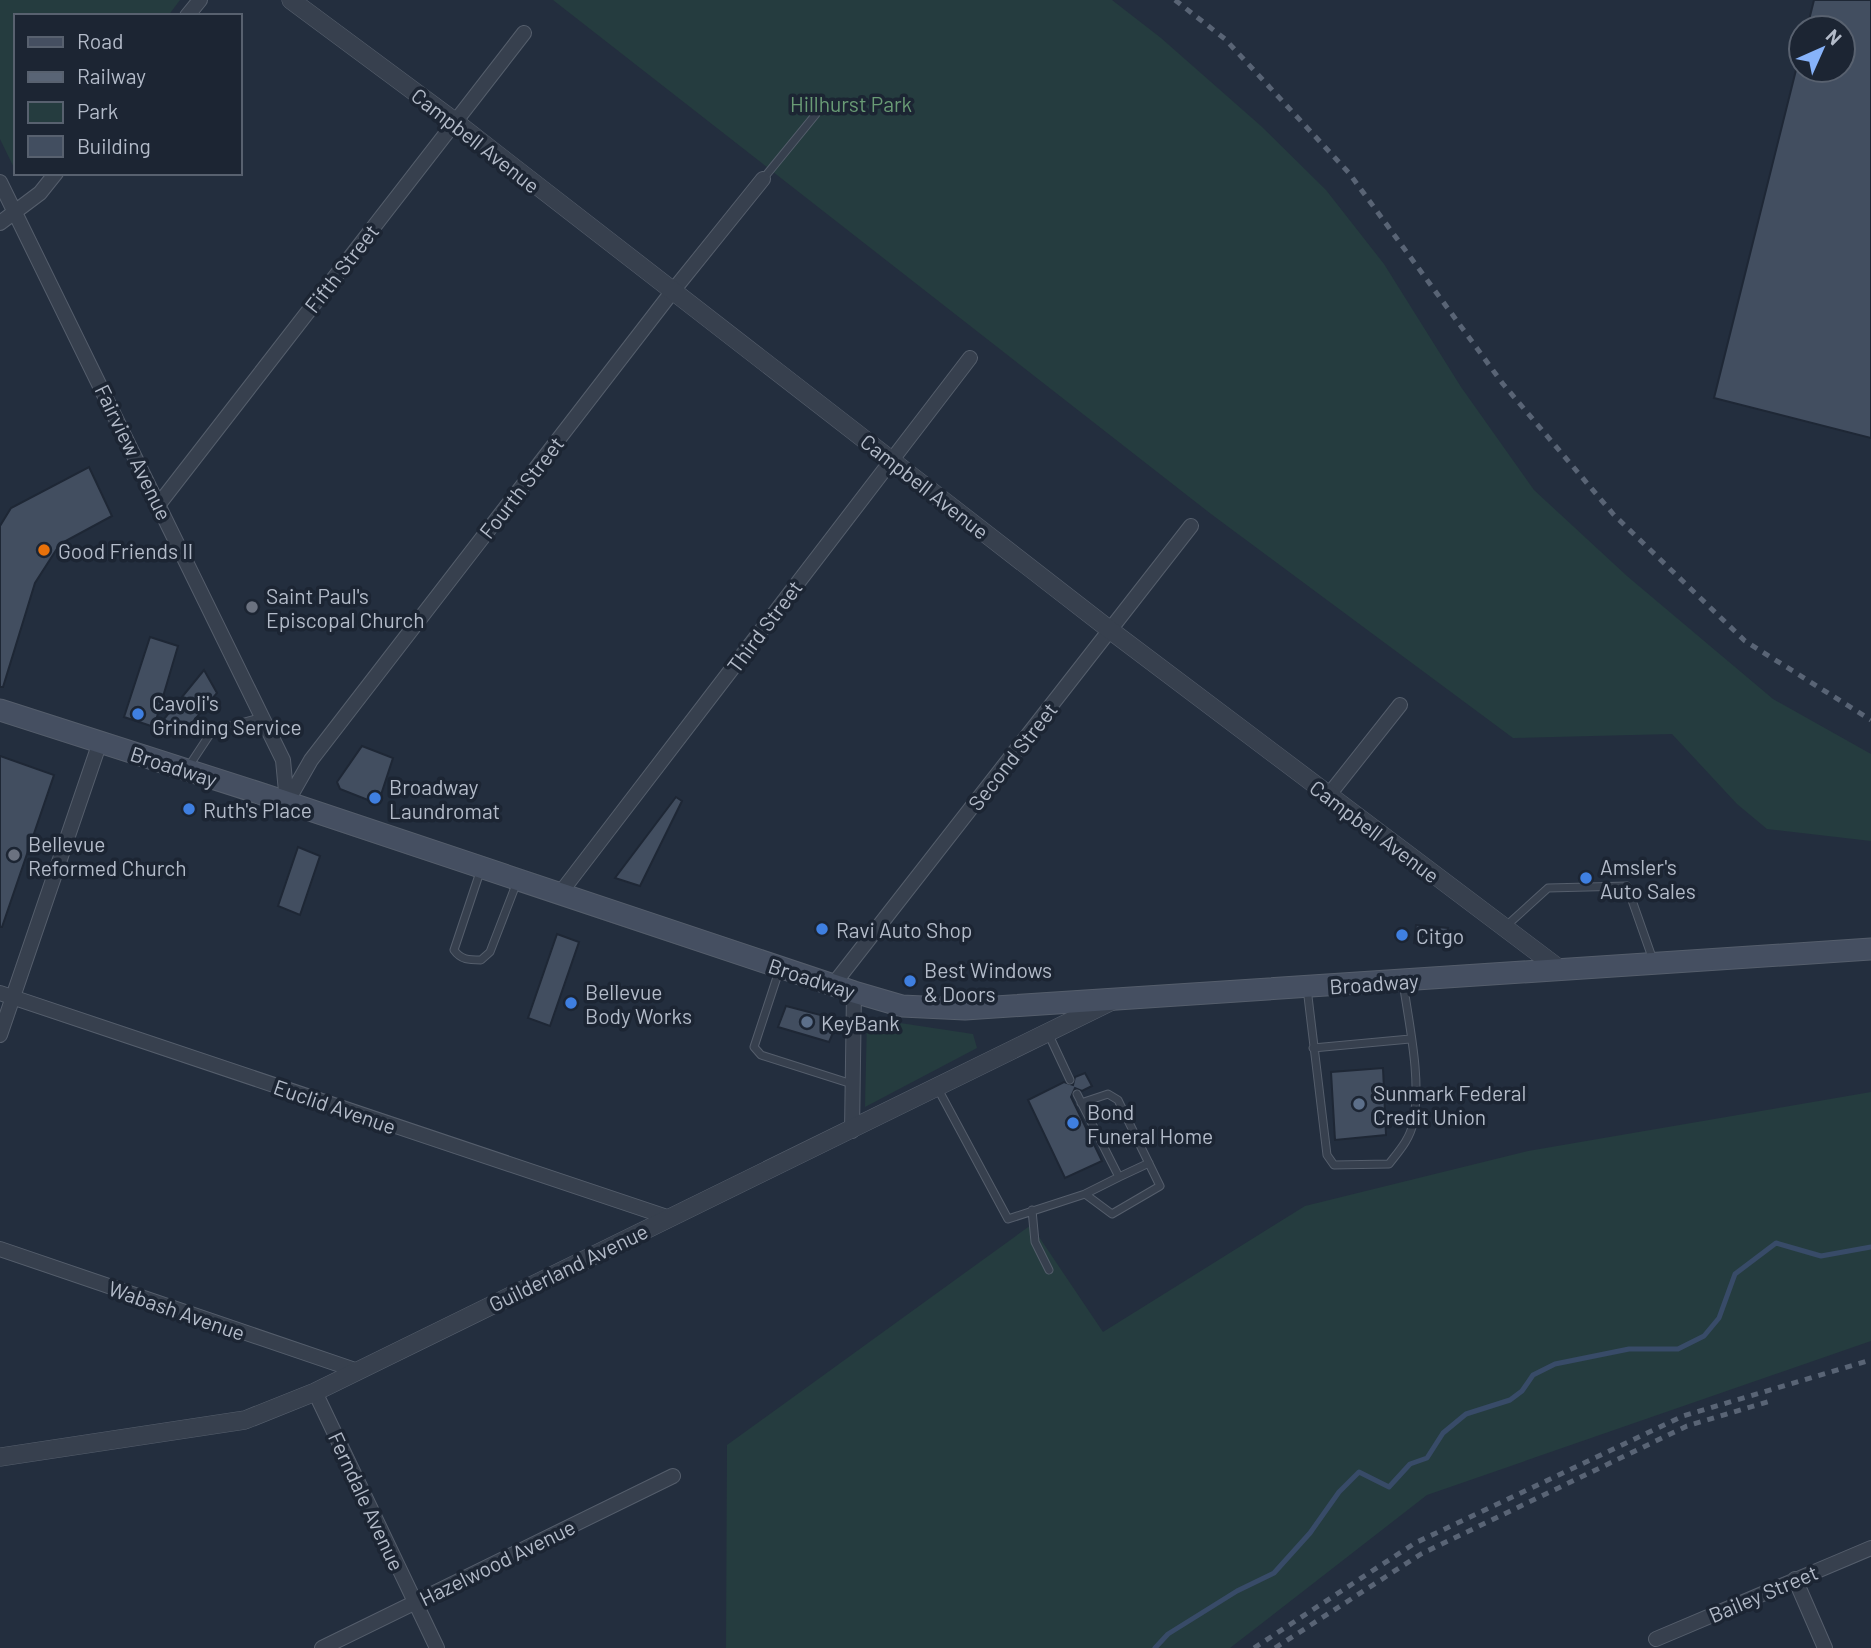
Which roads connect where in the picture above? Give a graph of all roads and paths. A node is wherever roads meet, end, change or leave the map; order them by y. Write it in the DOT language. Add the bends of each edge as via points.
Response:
graph roads {
  1 [pos="200,0"];
  2 [pos="291,0"];
  3 [pos="189,14"];
  4 [pos="524,33"];
  5 [pos="816,114"];
  6 [pos="454,121"];
  7 [pos="54,175"];
  8 [pos="763,179"];
  9 [pos="0,182"];
  10 [pos="15,212"];
  11 [pos="0,223"];
  12 [pos="671,292"];
  13 [pos="970,358"];
  14 [pos="891,459"];
  15 [pos="159,504"];
  16 [pos="1191,526"];
  17 [pos="1110,630"];
  18 [pos="1400,705"];
  19 [pos="0,709"];
  20 [pos="263,717"];
  21 [pos="100,742"];
  22 [pos="187,770"];
  23 [pos="1328,796"];
  24 [pos="287,802"];
  25 [pos="481,869"];
  26 [pos="517,881"];
  27 [pos="558,895"];
  28 [pos="1505,928"];
  29 [pos="1871,949"];
  30 [pos="1655,964"];
  31 [pos="780,968"];
  32 [pos="1561,970"];
  33 [pos="1403,981"];
  34 [pos="833,985"];
  35 [pos="1307,987"];
  36 [pos="854,992"];
  37 [pos="6,995"];
  38 [pos="1112,1001"];
  39 [pos="1048,1033"];
  40 [pos="0,1035"];
  41 [pos="1410,1040"];
  42 [pos="1314,1048"];
  43 [pos="1070,1080"];
  44 [pos="852,1084"];
  45 [pos="938,1088"];
  46 [pos="1077,1094"];
  47 [pos="1082,1103"];
  48 [pos="852,1131"];
  49 [pos="1149,1163"];
  50 [pos="1119,1177"];
  51 [pos="1085,1194"];
  52 [pos="1032,1210"];
  53 [pos="670,1218"];
  54 [pos="0,1249"];
  55 [pos="1049,1270"];
  56 [pos="355,1370"];
  57 [pos="315,1392"];
  58 [pos="0,1457"];
  59 [pos="673,1476"];
  60 [pos="1871,1548"];
  61 [pos="1795,1579"];
  62 [pos="415,1602"];
  63 [pos="1656,1639"];
  64 [pos="322,1648"];
  65 [pos="437,1648"];
  66 [pos="1825,1648"];
  1 -- 3 [label="street"];
  2 -- 6 [label="street, Campbell Avenue"];
  4 -- 6 [label="street, Fifth Street"];
  5 -- 8 [label="lane"];
  6 -- 12 [label="street, Campbell Avenue"];
  6 -- 15 [label="street, Fifth Street"];
  7 -- 10 [label="street"];
  8 -- 12 [label="street, Fourth Street"];
  9 -- 10 [label="street, Fairview Avenue"];
  10 -- 11 [label="street"];
  10 -- 15 [label="street, Fairview Avenue"];
  12 -- 14 [label="street, Campbell Avenue"];
  12 -- 24 [label="street, Fourth Street" via="311,760"];
  13 -- 14 [label="street, Third Street"];
  14 -- 17 [label="street, Campbell Avenue"];
  14 -- 27 [label="street, Third Street"];
  15 -- 20 [label="street, Fairview Avenue"];
  16 -- 17 [label="street, Second Street"];
  17 -- 23 [label="street, Campbell Avenue"];
  17 -- 34 [label="street, Second Street"];
  18 -- 23 [label="street"];
  19 -- 21 [label="main road, Broadway"];
  20 -- 22 [label="lane" via="212,730"];
  20 -- 24 [label="street, Fairview Avenue" via="284,760"];
  21 -- 22 [label="main road, Broadway"];
  21 -- 37 [label="street"];
  22 -- 24 [label="main road, Broadway"];
  23 -- 28 [label="street, Campbell Avenue"];
  24 -- 25 [label="main road, Broadway"];
  25 -- 26 [label="main road, Broadway"];
  25 -- 26 [label="lane" via="453,950 467,960 481,960 490,951"];
  26 -- 27 [label="main road, Broadway"];
  27 -- 31 [label="main road, Broadway"];
  28 -- 30 [label="lane" via="1548,888 1627,886"];
  28 -- 32 [label="street, Campbell Avenue"];
  29 -- 30 [label="main road, Broadway"];
  30 -- 32 [label="main road, Broadway"];
  31 -- 34 [label="main road, Broadway"];
  31 -- 44 [label="lane" via="754,1047 761,1055"];
  32 -- 33 [label="main road, Broadway"];
  33 -- 35 [label="main road, Broadway"];
  33 -- 41 [label="lane"];
  34 -- 36 [label="main road, Broadway"];
  35 -- 38 [label="main road, Broadway"];
  35 -- 42 [label="lane"];
  36 -- 38 [label="main road, Broadway" via="902,1006 934,1009"];
  36 -- 44 [label="street"];
  37 -- 40 [label="street"];
  37 -- 53 [label="street, Euclid Avenue"];
  38 -- 39 [label="street, Guilderland Avenue"];
  39 -- 43 [label="lane"];
  39 -- 45 [label="street, Guilderland Avenue"];
  41 -- 42 [label="lane"];
  41 -- 42 [label="lane" via="1415,1109 1406,1142 1389,1164 1334,1165 1323,1139"];
  44 -- 48 [label="street"];
  45 -- 48 [label="street, Guilderland Avenue"];
  45 -- 52 [label="lane" via="1008,1219"];
  46 -- 47 [label="lane"];
  47 -- 49 [label="lane" via="1108,1094 1118,1100"];
  47 -- 50 [label="lane"];
  48 -- 53 [label="street, Guilderland Avenue"];
  49 -- 50 [label="lane"];
  49 -- 51 [label="lane" via="1160,1186 1112,1214"];
  50 -- 51 [label="lane"];
  51 -- 52 [label="lane"];
  52 -- 55 [label="lane" via="1035,1242"];
  53 -- 56 [label="street, Guilderland Avenue"];
  54 -- 56 [label="street, Wabash Avenue"];
  56 -- 57 [label="street, Guilderland Avenue"];
  57 -- 58 [label="street, Guilderland Avenue" via="245,1420"];
  57 -- 62 [label="street, Ferndale Avenue"];
  59 -- 62 [label="street, Hazelwood Avenue"];
  60 -- 61 [label="street, Bailey Street"];
  61 -- 63 [label="street, Bailey Street"];
  61 -- 66 [label="street"];
  62 -- 64 [label="street, Hazelwood Avenue"];
  62 -- 65 [label="street, Ferndale Avenue"];
}
